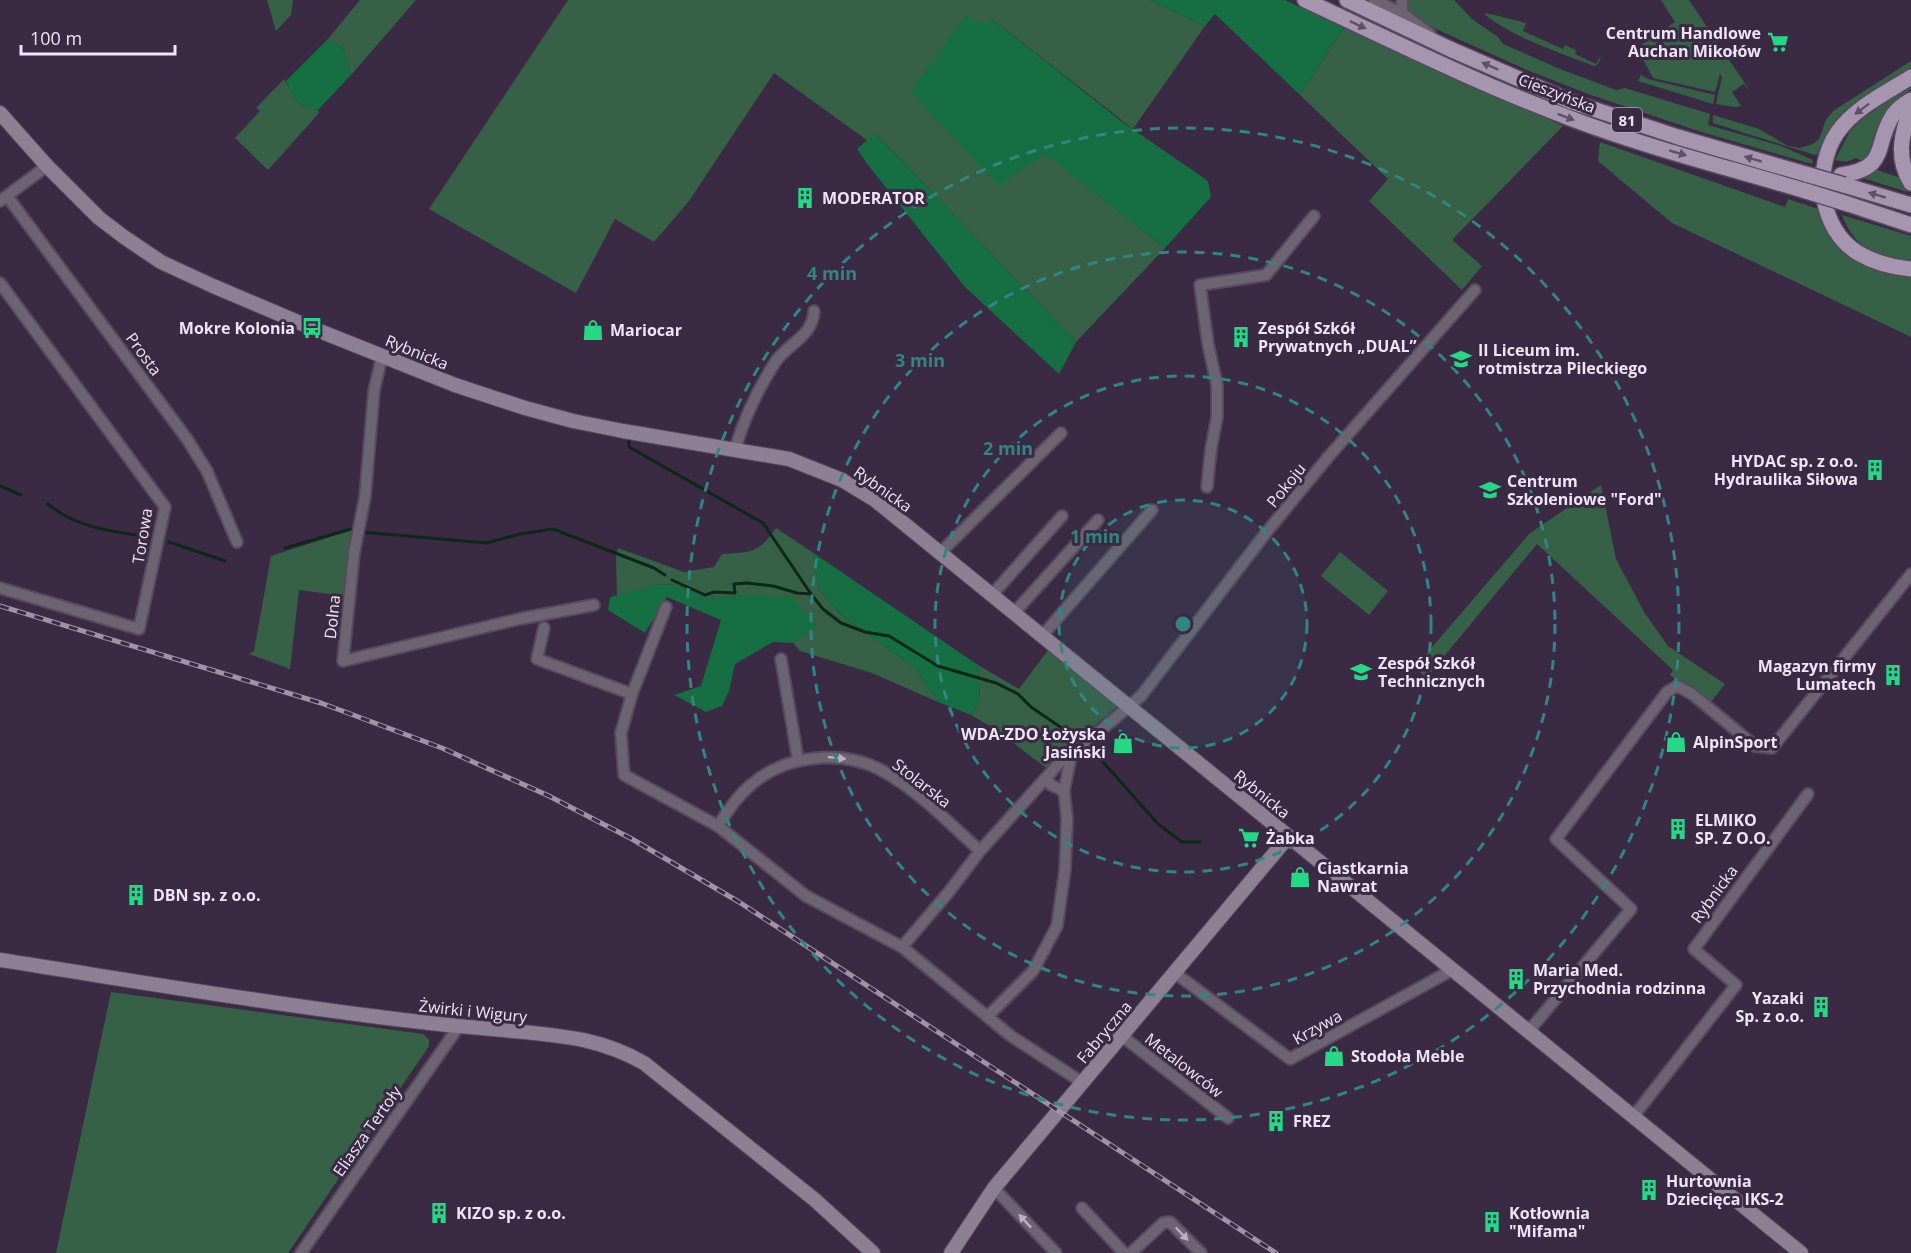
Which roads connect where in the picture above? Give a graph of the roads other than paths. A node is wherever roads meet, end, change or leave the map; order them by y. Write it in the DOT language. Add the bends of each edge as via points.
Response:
graph roads {
  1 [pos="1305,0"];
  2 [pos="1347,0"];
  3 [pos="1377,0"];
  4 [pos="1402,0"];
  5 [pos="1402,13"];
  6 [pos="1450,49"];
  7 [pos="1911,77"];
  8 [pos="1911,100"];
  9 [pos="1911,107"];
  10 [pos="0,113"];
  11 [pos="47,166"];
  12 [pos="1842,180"];
  13 [pos="1911,183"];
  14 [pos="4,198"];
  15 [pos="1911,205"];
  16 [pos="1314,216"];
  17 [pos="1911,225"];
  18 [pos="1911,269"];
  19 [pos="0,283"];
  20 [pos="1475,290"];
  21 [pos="814,311"];
  22 [pos="382,356"];
  23 [pos="1061,432"];
  24 [pos="735,449"];
  25 [pos="1207,487"];
  26 [pos="1152,510"];
  27 [pos="1062,516"];
  28 [pos="1098,520"];
  29 [pos="237,542"];
  30 [pos="940,553"];
  31 [pos="1911,574"];
  32 [pos="0,588"];
  33 [pos="992,595"];
  34 [pos="594,605"];
  35 [pos="666,607"];
  36 [pos="1014,613"];
  37 [pos="544,628"];
  38 [pos="1042,636"];
  39 [pos="781,659"];
  40 [pos="633,694"];
  41 [pos="1128,706"];
  42 [pos="1071,756"];
  43 [pos="798,760"];
  44 [pos="1046,778"];
  45 [pos="1064,791"];
  46 [pos="1808,794"];
  47 [pos="718,826"];
  48 [pos="1288,837"];
  49 [pos="980,851"];
  50 [pos="902,947"];
  51 [pos="0,960"];
  52 [pos="1452,970"];
  53 [pos="1174,973"];
  54 [pos="988,1016"];
  55 [pos="459,1026"];
  56 [pos="1528,1032"];
  57 [pos="1122,1036"];
  58 [pos="1083,1083"];
  59 [pos="1633,1117"];
  60 [pos="1228,1118"];
  61 [pos="994,1188"];
  62 [pos="1082,1209"];
  63 [pos="301,1253"];
  64 [pos="873,1253"];
  65 [pos="951,1253"];
  66 [pos="1056,1253"];
  67 [pos="1124,1253"];
  68 [pos="1131,1253"];
  69 [pos="1201,1253"];
  70 [pos="1801,1253"];
  1 -- 17 [label="main road, Cieszyńska / 81, one-way, bridge" via="1566,117"];
  2 -- 6 [label="main road, Cieszyńska / 81"];
  3 -- 5 [label="street"];
  4 -- 5 [label="street"];
  5 -- 6 [label="street"];
  12 -- 6 [label="main road, Cieszyńska / 81, one-way, bridge" via="1809,175 1572,102"];
  7 -- 18 [label="main road, one-way" via="1868,104 1837,132 1826,154 1822,186 1837,232 1857,252 1881,264"];
  8 -- 12 [label="main road" via="1893,114 1875,160"];
  9 -- 13 [label="main road" via="1901,147 1903,167"];
  10 -- 11 [label="street, Rybnicka"];
  11 -- 14 [label="street"];
  11 -- 22 [label="street, Rybnicka" via="99,218 161,262"];
  15 -- 12 [label="main road, 81, one-way"];
  14 -- 29 [label="street, Prosta" via="187,439 207,471"];
  16 -- 25 [label="street" via="1266,275 1200,285 1217,385 1217,417"];
  19 -- 32 [label="street, Torowa" via="165,507 139,629"];
  20 -- 41 [label="street, Pokoju" via="1329,456 1141,696"];
  21 -- 24 [label="street" via="813,323 778,359 763,384"];
  22 -- 24 [label="street, Rybnicka" via="530,410"];
  22 -- 34 [label="street, Dolna" via="374,391 365,497 354,553 343,661"];
  23 -- 30 [label="street"];
  24 -- 30 [label="street, Rybnicka" via="789,459 842,480 875,500"];
  26 -- 38 [label="street"];
  27 -- 33 [label="street"];
  28 -- 36 [label="street"];
  30 -- 33 [label="street, Rybnicka"];
  31 -- 56 [label="street" via="1772,748 1755,746 1692,694 1677,687 1667,692 1556,839 1631,909"];
  33 -- 36 [label="street, Rybnicka"];
  35 -- 40 [label="street"];
  36 -- 38 [label="street, Rybnicka"];
  37 -- 40 [label="street" via="537,659"];
  38 -- 41 [label="street, Rybnicka"];
  39 -- 43 [label="street"];
  40 -- 47 [label="street" via="621,734 624,775"];
  41 -- 42 [label="street"];
  41 -- 48 [label="street, Rybnicka"];
  42 -- 44 [label="street"];
  42 -- 45 [label="street"];
  43 -- 47 [label="street, Stolarska" via="761,777 736,799"];
  43 -- 49 [label="street, Stolarska, one-way" via="828,757 882,770"];
  44 -- 45 [label="street"];
  44 -- 49 [label="street"];
  45 -- 54 [label="street" via="1065,870 1058,926 1033,971"];
  46 -- 59 [label="street, Rybnicka" via="1694,950 1736,985"];
  47 -- 50 [label="street" via="806,896"];
  48 -- 52 [label="street, Rybnicka"];
  48 -- 53 [label="street, Fabryczna"];
  49 -- 50 [label="street"];
  50 -- 54 [label="street"];
  51 -- 55 [label="street, Żwirki i Wigury" via="297,1007"];
  52 -- 53 [label="street, Krzywa" via="1290,1059"];
  52 -- 56 [label="street, Rybnicka"];
  53 -- 57 [label="street, Fabryczna"];
  54 -- 58 [label="street" via="1011,1036"];
  55 -- 63 [label="street, Eliasza Tertoły"];
  55 -- 64 [label="street, Żwirki i Wigury" via="570,1037 624,1051 797,1185"];
  56 -- 59 [label="street, Rybnicka"];
  57 -- 58 [label="street, Fabryczna"];
  57 -- 60 [label="street, Metalowców"];
  58 -- 61 [label="street, Fabryczna"];
  59 -- 70 [label="street, Rybnicka"];
  61 -- 65 [label="street, Fabryczna"];
  66 -- 61 [label="street, one-way"];
  62 -- 67 [label="street"];
  68 -- 69 [label="street, one-way" via="1163,1223 1170,1222"];
}
